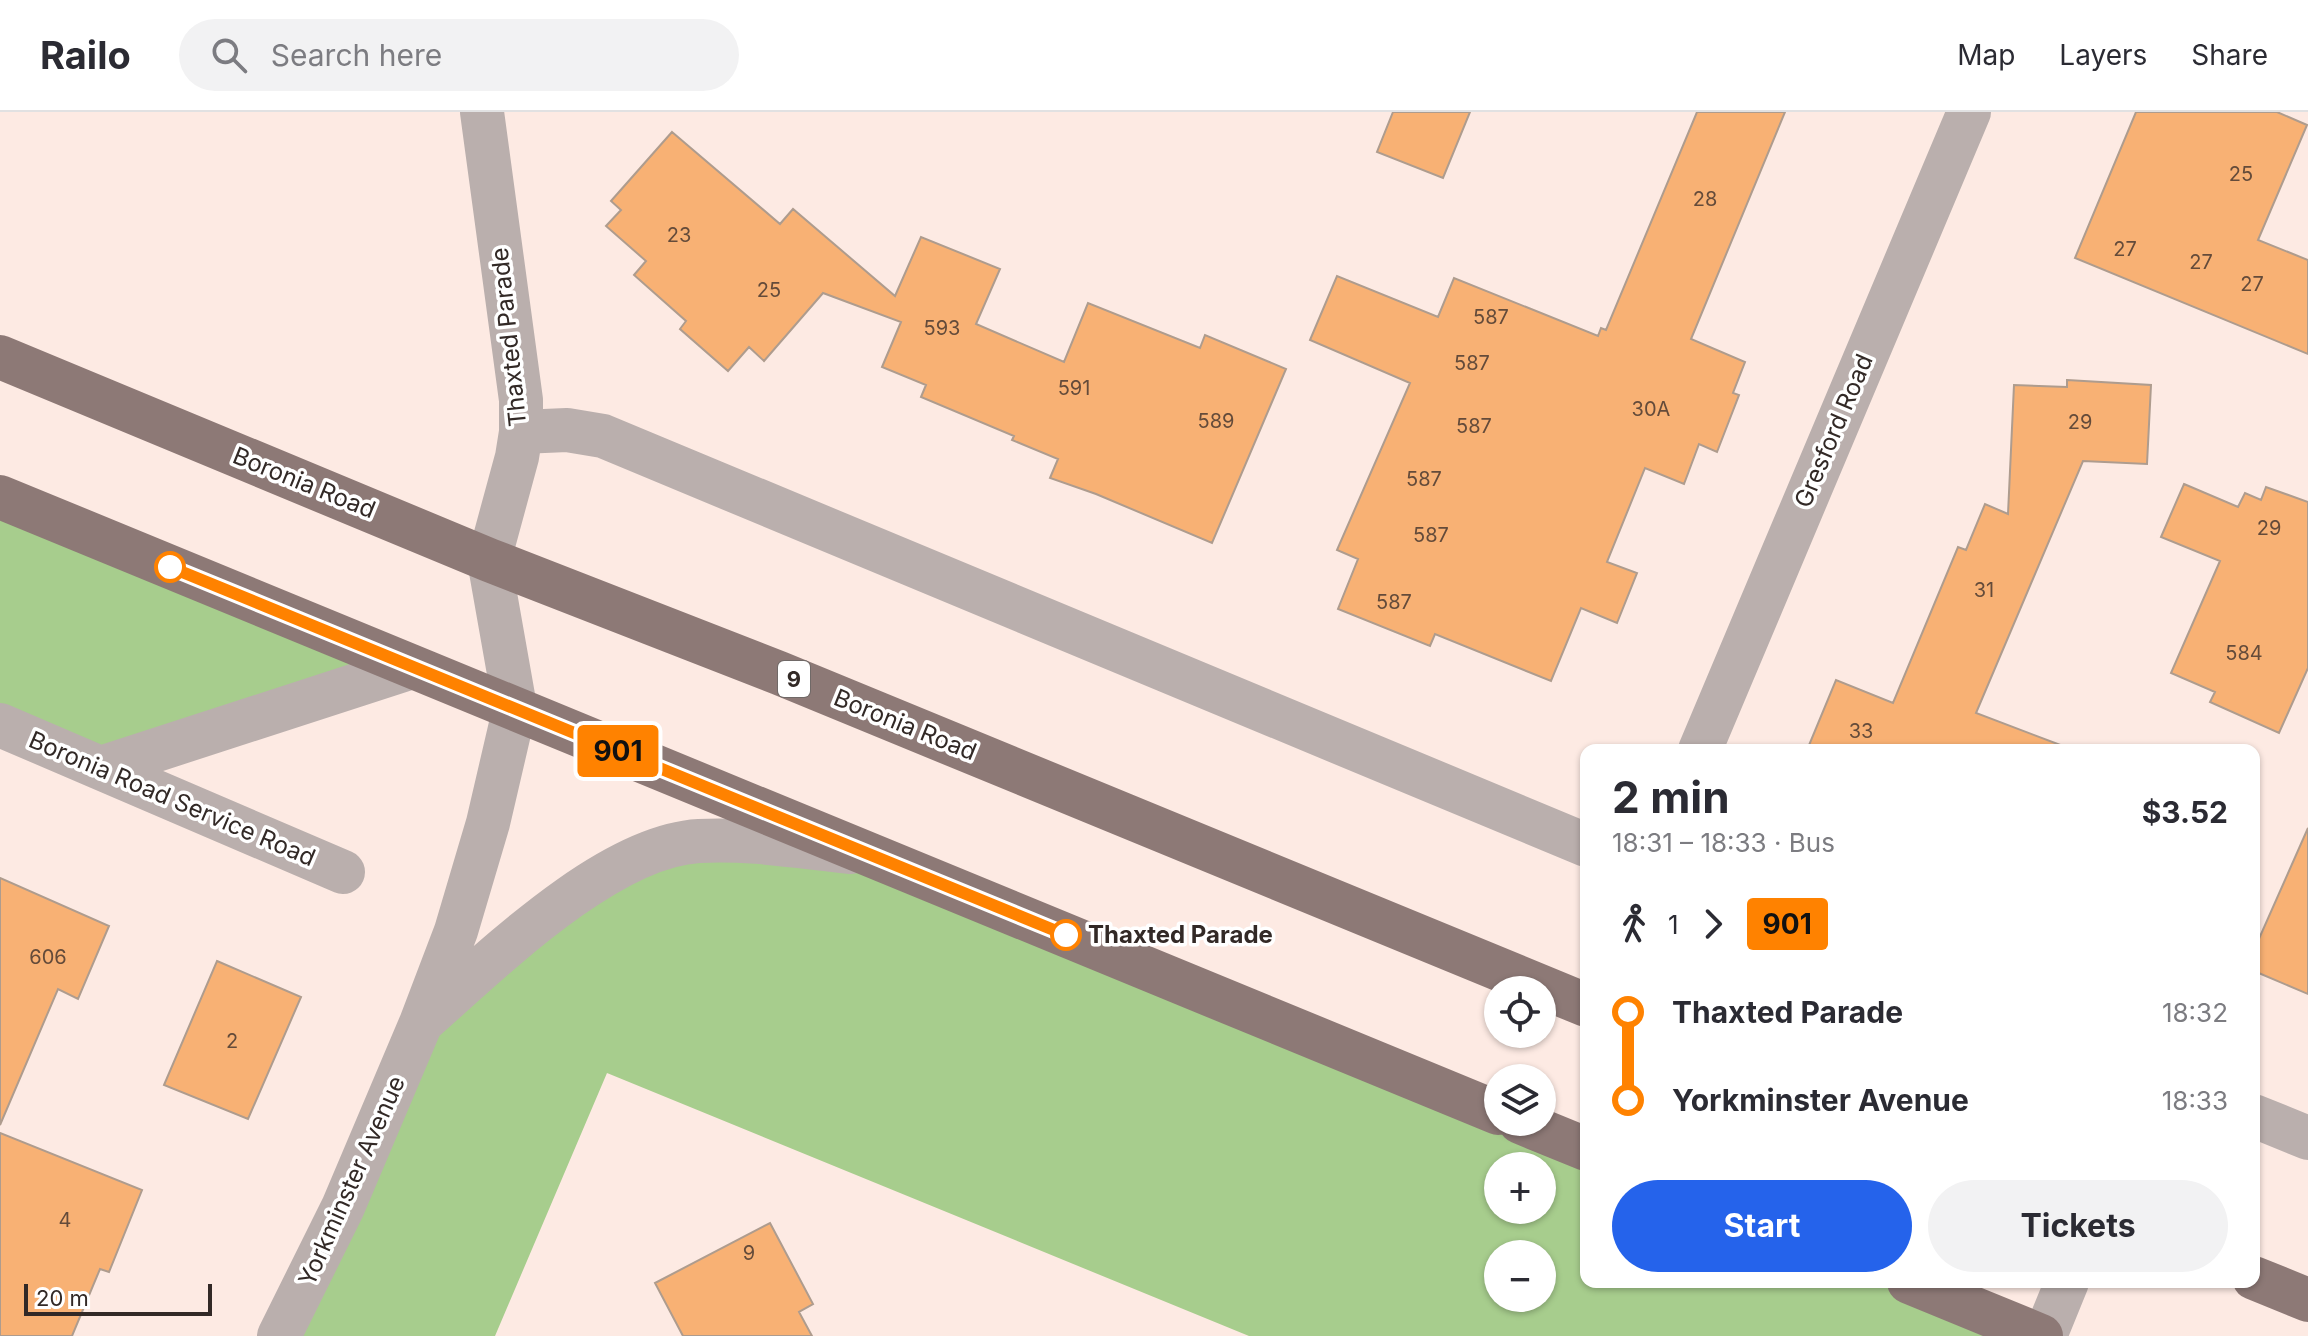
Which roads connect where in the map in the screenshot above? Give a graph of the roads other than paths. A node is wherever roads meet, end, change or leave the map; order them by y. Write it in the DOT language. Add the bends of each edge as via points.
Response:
graph roads {
  1 [pos="482,112"];
  2 [pos="1969,112"];
  3 [pos="0,357"];
  4 [pos="521,432"];
  5 [pos="0,497"];
  6 [pos="489,560"];
  7 [pos="412,667"];
  8 [pos="515,707"];
  9 [pos="0,725"];
  10 [pos="1703,744"];
  11 [pos="101,768"];
  12 [pos="1580,843"];
  13 [pos="869,854"];
  14 [pos="343,872"];
  15 [pos="1580,1003"];
  16 [pos="421,1023"];
  17 [pos="1484,1107"];
  18 [pos="2260,1118"];
  19 [pos="1554,1136"];
  20 [pos="2308,1138"];
  21 [pos="1580,1147"];
  22 [pos="2260,1280"];
  23 [pos="1924,1288"];
  24 [pos="2064,1288"];
  25 [pos="2308,1300"];
  26 [pos="279,1336"];
  27 [pos="2043,1336"];
  1 -- 4 [label="street, Thaxted Parade"];
  2 -- 10 [label="street, Gresford Road"];
  3 -- 6 [label="main road, Boronia Road / 9"];
  4 -- 6 [label="street, Thaxted Parade"];
  4 -- 12 [label="street" via="567,430 603,436"];
  5 -- 7 [label="main road"];
  6 -- 8 [label="street, Yorkminster Avenue"];
  6 -- 15 [label="main road, Boronia Road / 9" via="779,673"];
  7 -- 8 [label="main road"];
  7 -- 11 [label="street"];
  8 -- 13 [label="main road"];
  8 -- 16 [label="street, Yorkminster Avenue" via="473,875"];
  9 -- 11 [label="street, Boronia Road Service Road"];
  11 -- 14 [label="street, Boronia Road Service Road"];
  13 -- 16 [label="street" via="697,841 643,855 547,916"];
  13 -- 17 [label="main road"];
  16 -- 26 [label="street, Yorkminster Avenue" via="343,1207"];
  18 -- 20 [label="street"];
  19 -- 21 [label="main road"];
  22 -- 25 [label="main road"];
  23 -- 27 [label="main road"];
  24 -- 27 [label="street"];
}
